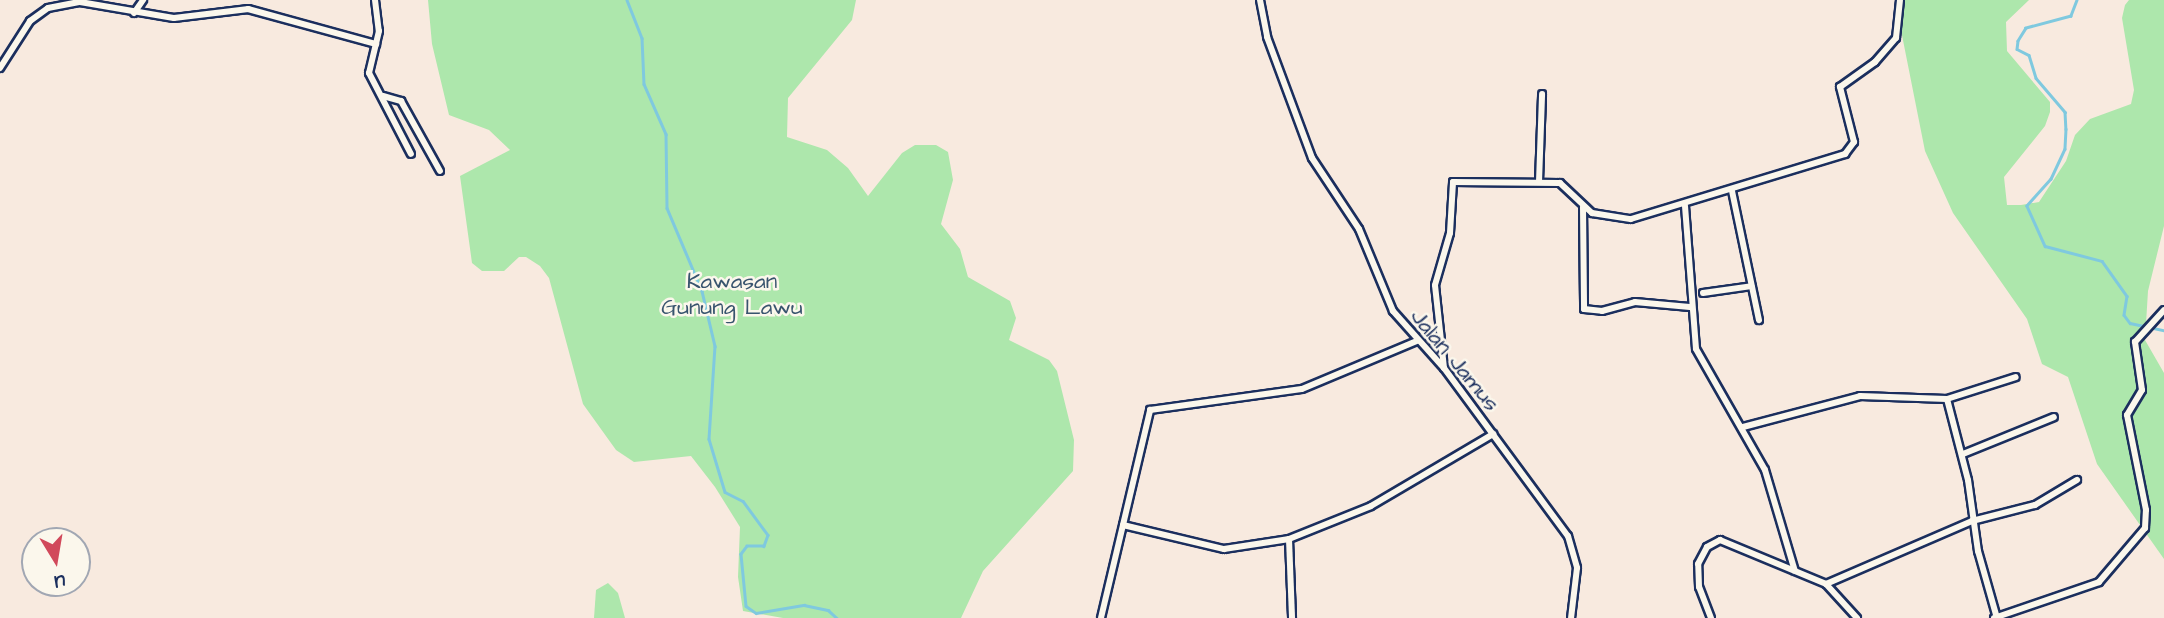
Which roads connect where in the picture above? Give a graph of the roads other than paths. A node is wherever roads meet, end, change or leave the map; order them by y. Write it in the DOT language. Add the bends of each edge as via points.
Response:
graph roads {
  1 [pos="143,0"];
  2 [pos="375,0"];
  3 [pos="1260,0"];
  4 [pos="1900,0"];
  5 [pos="135,13"];
  6 [pos="376,44"];
  7 [pos="0,68"];
  8 [pos="1542,94"];
  9 [pos="383,96"];
  10 [pos="411,154"];
  11 [pos="440,171"];
  12 [pos="1539,182"];
  13 [pos="1732,191"];
  14 [pos="1685,206"];
  15 [pos="1583,207"];
  16 [pos="1752,286"];
  17 [pos="1703,293"];
  18 [pos="1690,307"];
  19 [pos="2164,310"];
  20 [pos="1759,320"];
  21 [pos="1417,341"];
  22 [pos="1444,368"];
  23 [pos="2017,377"];
  24 [pos="1947,399"];
  25 [pos="2054,417"];
  26 [pos="1743,427"];
  27 [pos="1493,434"];
  28 [pos="1963,454"];
  29 [pos="2077,480"];
  30 [pos="1972,521"];
  31 [pos="1123,525"];
  32 [pos="1289,539"];
  33 [pos="1795,571"];
  34 [pos="1826,584"];
  35 [pos="1101,618"];
  36 [pos="1292,618"];
  37 [pos="1571,618"];
  38 [pos="1711,618"];
  39 [pos="1857,618"];
  40 [pos="1996,618"];
  1 -- 5 [label="street"];
  2 -- 6 [label="street" via="380,19"];
  3 -- 21 [label="street, Jalan Jamus" via="1267,37 1312,158 1359,229 1393,311"];
  4 -- 13 [label="street" via="1896,38 1875,62 1840,87 1852,147 1845,154"];
  5 -- 6 [label="street" via="174,18 248,9"];
  5 -- 7 [label="street" via="101,3 48,8 18,36"];
  6 -- 9 [label="street" via="369,73"];
  8 -- 12 [label="street"];
  9 -- 10 [label="street" via="388,116"];
  9 -- 11 [label="street" via="401,101"];
  12 -- 15 [label="street" via="1560,183"];
  12 -- 22 [label="street" via="1453,182 1450,233 1435,285"];
  13 -- 14 [label="street"];
  13 -- 16 [label="street"];
  14 -- 15 [label="street" via="1623,219"];
  14 -- 18 [label="street"];
  15 -- 18 [label="street" via="1584,309 1602,311 1635,302"];
  16 -- 17 [label="street"];
  16 -- 20 [label="street"];
  18 -- 26 [label="street" via="1701,360"];
  19 -- 40 [label="street" via="2143,330 2133,348 2142,390 2127,415 2146,510 2145,528 2099,582"];
  21 -- 22 [label="street, Jalan Jamus"];
  21 -- 31 [label="street" via="1302,389 1150,410"];
  22 -- 27 [label="street, Jalan Jamus"];
  23 -- 24 [label="street"];
  24 -- 26 [label="street" via="1860,396"];
  24 -- 28 [label="street"];
  25 -- 28 [label="street"];
  26 -- 33 [label="street" via="1771,486"];
  27 -- 32 [label="street" via="1371,506"];
  27 -- 37 [label="street, Jalan Jamus" via="1568,536 1577,568"];
  28 -- 30 [label="street"];
  29 -- 30 [label="street" via="2035,505"];
  30 -- 34 [label="street"];
  30 -- 40 [label="street"];
  31 -- 32 [label="street" via="1224,549"];
  31 -- 35 [label="street"];
  32 -- 36 [label="street"];
  33 -- 34 [label="street"];
  33 -- 38 [label="street" via="1729,541 1712,543 1702,554 1697,578"];
  34 -- 39 [label="street"];
}
